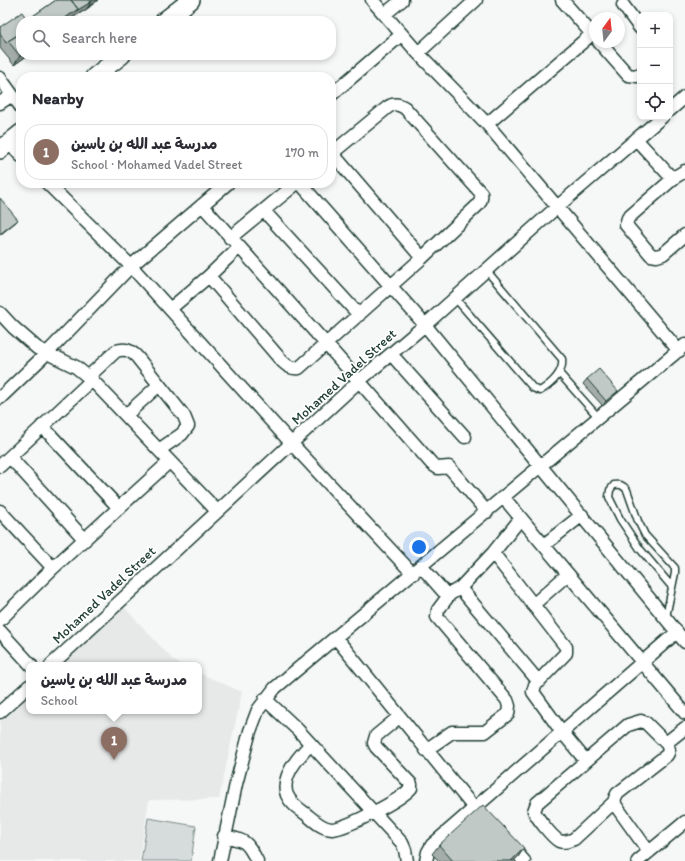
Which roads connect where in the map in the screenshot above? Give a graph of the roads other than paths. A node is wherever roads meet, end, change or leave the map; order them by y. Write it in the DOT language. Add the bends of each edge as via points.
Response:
graph roads {
  1 [pos="191,0"];
  2 [pos="372,0"];
  3 [pos="402,0"];
  4 [pos="476,0"];
  5 [pos="562,0"];
  6 [pos="624,2"];
  7 [pos="384,14"];
  8 [pos="170,16"];
  9 [pos="637,23"];
  10 [pos="589,31"];
  11 [pos="401,35"];
  12 [pos="589,43"];
  13 [pos="604,48"];
  14 [pos="418,53"];
  15 [pos="116,60"];
  16 [pos="100,72"];
  17 [pos="637,76"];
  18 [pos="0,78"];
  19 [pos="336,91"];
  20 [pos="12,95"];
  21 [pos="685,97"];
  22 [pos="16,100"];
  23 [pos="0,103"];
  24 [pos="673,107"];
  25 [pos="658,120"];
  26 [pos="486,124"];
  27 [pos="636,139"];
  28 [pos="336,151"];
  29 [pos="336,159"];
  30 [pos="680,174"];
  31 [pos="51,188"];
  32 [pos="222,188"];
  33 [pos="293,188"];
  34 [pos="303,188"];
  35 [pos="202,205"];
  36 [pos="557,207"];
  37 [pos="264,211"];
  38 [pos="685,235"];
  39 [pos="230,238"];
  40 [pos="239,247"];
  41 [pos="422,258"];
  42 [pos="131,266"];
  43 [pos="486,270"];
  44 [pos="209,276"];
  45 [pos="391,286"];
  46 [pos="454,298"];
  47 [pos="170,309"];
  48 [pos="0,313"];
  49 [pos="359,315"];
  50 [pos="425,325"];
  51 [pos="326,345"];
  52 [pos="682,348"];
  53 [pos="47,353"];
  54 [pos="391,354"];
  55 [pos="560,374"];
  56 [pos="90,378"];
  57 [pos="359,381"];
  58 [pos="159,385"];
  59 [pos="0,398"];
  60 [pos="126,415"];
  61 [pos="599,418"];
  62 [pos="42,426"];
  63 [pos="465,437"];
  64 [pos="292,444"];
  65 [pos="159,450"];
  66 [pos="10,457"];
  67 [pos="169,462"];
  68 [pos="0,466"];
  69 [pos="541,466"];
  70 [pos="504,498"];
  71 [pos="119,508"];
  72 [pos="0,511"];
  73 [pos="217,511"];
  74 [pos="487,512"];
  75 [pos="582,515"];
  76 [pos="521,518"];
  77 [pos="85,540"];
  78 [pos="544,545"];
  79 [pos="493,553"];
  80 [pos="53,568"];
  81 [pos="417,570"];
  82 [pos="568,574"];
  83 [pos="672,587"];
  84 [pos="455,591"];
  85 [pos="534,605"];
  86 [pos="666,617"];
  87 [pos="0,620"];
  88 [pos="0,631"];
  89 [pos="681,637"];
  90 [pos="336,638"];
  91 [pos="28,662"];
  92 [pos="54,662"];
  93 [pos="643,662"];
  94 [pos="539,682"];
  95 [pos="26,689"];
  96 [pos="265,699"];
  97 [pos="0,712"];
  98 [pos="685,713"];
  99 [pos="399,717"];
  100 [pos="685,728"];
  101 [pos="562,732"];
  102 [pos="666,743"];
  103 [pos="310,744"];
  104 [pos="426,750"];
  105 [pos="586,761"];
  106 [pos="614,802"];
  107 [pos="474,808"];
  108 [pos="374,813"];
  109 [pos="685,822"];
  110 [pos="489,824"];
  111 [pos="499,834"];
  112 [pos="224,836"];
  113 [pos="649,852"];
  114 [pos="220,861"];
  115 [pos="257,861"];
  116 [pos="407,861"];
  117 [pos="426,861"];
  118 [pos="524,861"];
  119 [pos="638,861"];
  1 -- 8 [label="main road"];
  2 -- 7 [label="street"];
  3 -- 7 [label="street"];
  4 -- 14 [label="street"];
  5 -- 10 [label="street"];
  6 -- 9 [label="street"];
  7 -- 11 [label="street"];
  11 -- 14 [label="street"];
  11 -- 19 [label="street"];
  12 -- 26 [label="street"];
  13 -- 17 [label="street" via="628,75"];
  14 -- 26 [label="street"];
  15 -- 16 [label="main road"];
  18 -- 20 [label="street"];
  20 -- 22 [label="street"];
  20 -- 23 [label="street"];
  21 -- 24 [label="street"];
  25 -- 27 [label="street, Mohamed Vadel Street"];
  26 -- 36 [label="street"];
  27 -- 30 [label="street" via="667,174"];
  27 -- 36 [label="street, Mohamed Vadel Street"];
  28 -- 41 [label="street" via="388,107 398,104 405,108 480,193 482,197 478,205"];
  29 -- 41 [label="street"];
  30 -- 38 [label="street" via="628,218 626,225 651,254 658,256 664,254"];
  31 -- 42 [label="street"];
  32 -- 35 [label="street"];
  33 -- 37 [label="street"];
  34 -- 45 [label="street"];
  35 -- 39 [label="street"];
  35 -- 42 [label="street"];
  36 -- 43 [label="street, Mohamed Vadel Street"];
  36 -- 52 [label="street"];
  37 -- 39 [label="street"];
  37 -- 49 [label="street"];
  39 -- 40 [label="street"];
  40 -- 44 [label="street"];
  40 -- 51 [label="street"];
  41 -- 45 [label="street"];
  42 -- 47 [label="street"];
  42 -- 53 [label="street"];
  43 -- 46 [label="street, Mohamed Vadel Street"];
  43 -- 55 [label="lane" via="562,359"];
  44 -- 47 [label="street"];
  44 -- 51 [label="street" via="287,366 299,368"];
  45 -- 49 [label="street"];
  45 -- 50 [label="street"];
  46 -- 50 [label="street, Mohamed Vadel Street"];
  46 -- 55 [label="lane" via="533,388 540,391"];
  47 -- 64 [label="street"];
  48 -- 53 [label="street" via="26,339"];
  49 -- 51 [label="street"];
  50 -- 54 [label="street, Mohamed Vadel Street"];
  50 -- 69 [label="street"];
  51 -- 57 [label="street"];
  52 -- 61 [label="street"];
  53 -- 56 [label="street" via="76,367"];
  53 -- 59 [label="street"];
  54 -- 57 [label="street, Mohamed Vadel Street"];
  54 -- 63 [label="street"];
  55 -- 61 [label="lane"];
  56 -- 58 [label="street" via="121,349 132,352"];
  56 -- 60 [label="street"];
  56 -- 62 [label="street"];
  57 -- 64 [label="street, Mohamed Vadel Street"];
  57 -- 74 [label="street" via="432,464 438,468 449,467"];
  58 -- 60 [label="street"];
  58 -- 65 [label="street" via="184,416 188,426 182,434"];
  60 -- 65 [label="street"];
  61 -- 69 [label="street"];
  62 -- 66 [label="street"];
  62 -- 71 [label="street"];
  64 -- 73 [label="street, Mohamed Vadel Street"];
  64 -- 81 [label="street"];
  65 -- 67 [label="street"];
  66 -- 68 [label="street"];
  66 -- 77 [label="street"];
  67 -- 71 [label="street"];
  67 -- 73 [label="street"];
  69 -- 70 [label="street"];
  69 -- 75 [label="street"];
  70 -- 74 [label="street"];
  70 -- 76 [label="street"];
  71 -- 77 [label="street"];
  72 -- 80 [label="street"];
  73 -- 92 [label="street, Mohamed Vadel Street"];
  74 -- 81 [label="street"];
  75 -- 78 [label="street"];
  75 -- 86 [label="street"];
  76 -- 78 [label="street"];
  76 -- 79 [label="street"];
  77 -- 80 [label="street"];
  78 -- 82 [label="street"];
  79 -- 84 [label="street"];
  79 -- 85 [label="street"];
  80 -- 87 [label="street"];
  81 -- 84 [label="street" via="444,591"];
  81 -- 90 [label="street"];
  82 -- 85 [label="street"];
  82 -- 93 [label="street"];
  83 -- 83 [label="lane" via="675,568 645,535 627,490 619,484 614,485 609,497 620,519 640,549"];
  83 -- 86 [label="lane"];
  84 -- 94 [label="street"];
  84 -- 104 [label="street" via="438,610 437,617 507,700 508,714 485,732 452,732"];
  85 -- 94 [label="street" via="567,650"];
  86 -- 89 [label="street"];
  88 -- 91 [label="street"];
  89 -- 93 [label="street"];
  90 -- 96 [label="street"];
  90 -- 99 [label="street"];
  93 -- 98 [label="street"];
  93 -- 101 [label="street"];
  94 -- 101 [label="street" via="533,688 533,694"];
  95 -- 97 [label="street"];
  96 -- 103 [label="street"];
  96 -- 112 [label="street" via="258,710 244,751"];
  99 -- 104 [label="street"];
  99 -- 108 [label="street" via="376,736 374,743 411,784 411,788"];
  100 -- 102 [label="street"];
  101 -- 105 [label="street"];
  101 -- 107 [label="street"];
  102 -- 105 [label="street" via="646,723 637,721 628,725"];
  102 -- 106 [label="street" via="669,750 667,755 617,794"];
  103 -- 108 [label="street"];
  103 -- 108 [label="street" via="296,760 288,776 286,790 293,804 316,822 332,829"];
  104 -- 107 [label="street"];
  105 -- 106 [label="street" via="537,803 534,811 537,819 558,840 567,842 574,839"];
  106 -- 113 [label="street"];
  107 -- 110 [label="street"];
  107 -- 117 [label="street" via="432,845"];
  108 -- 116 [label="street" via="402,843"];
  109 -- 113 [label="street"];
  111 -- 118 [label="street"];
  112 -- 114 [label="street"];
  112 -- 115 [label="street" via="247,843"];
  113 -- 119 [label="street"];
}
